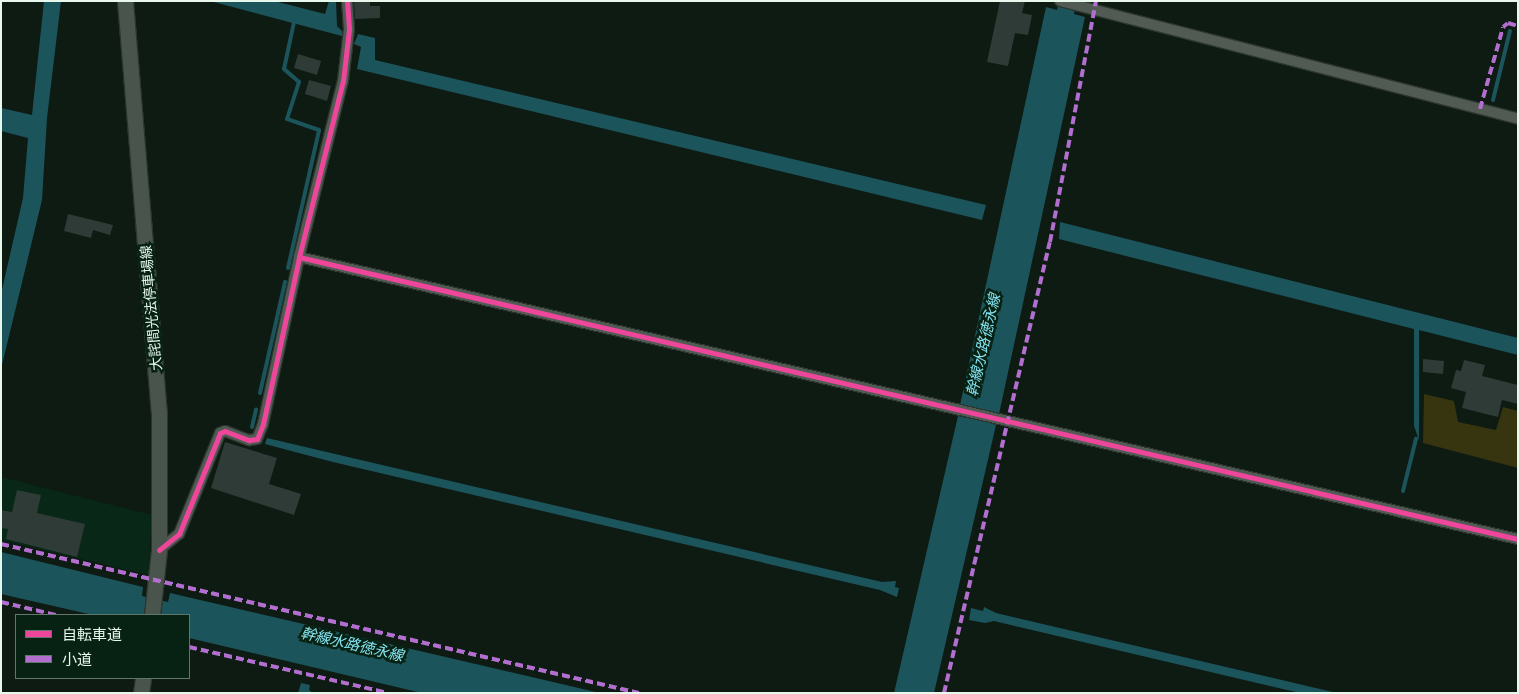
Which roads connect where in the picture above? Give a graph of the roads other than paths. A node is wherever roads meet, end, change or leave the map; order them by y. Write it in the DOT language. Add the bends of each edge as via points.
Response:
graph roads {
  1 [pos="125,1"];
  2 [pos="347,1"];
  3 [pos="1060,1"];
  4 [pos="1518,119"];
  5 [pos="299,257"];
  6 [pos="1518,540"];
  7 [pos="159,550"];
  8 [pos="152,614"];
  9 [pos="143,679"];
  10 [pos="141,693"];
  1 -- 7 [label="main road, 大詫間光法停車場線" via="159,412"];
  2 -- 5 [label="street" via="349,29 342,81"];
  3 -- 4 [label="street"];
  5 -- 6 [label="street"];
  5 -- 7 [label="street" via="257,439 249,440 225,431 220,433 179,534"];
  7 -- 8 [label="main road, 大詫間光法停車場線"];
  9 -- 10 [label="main road"];
}
